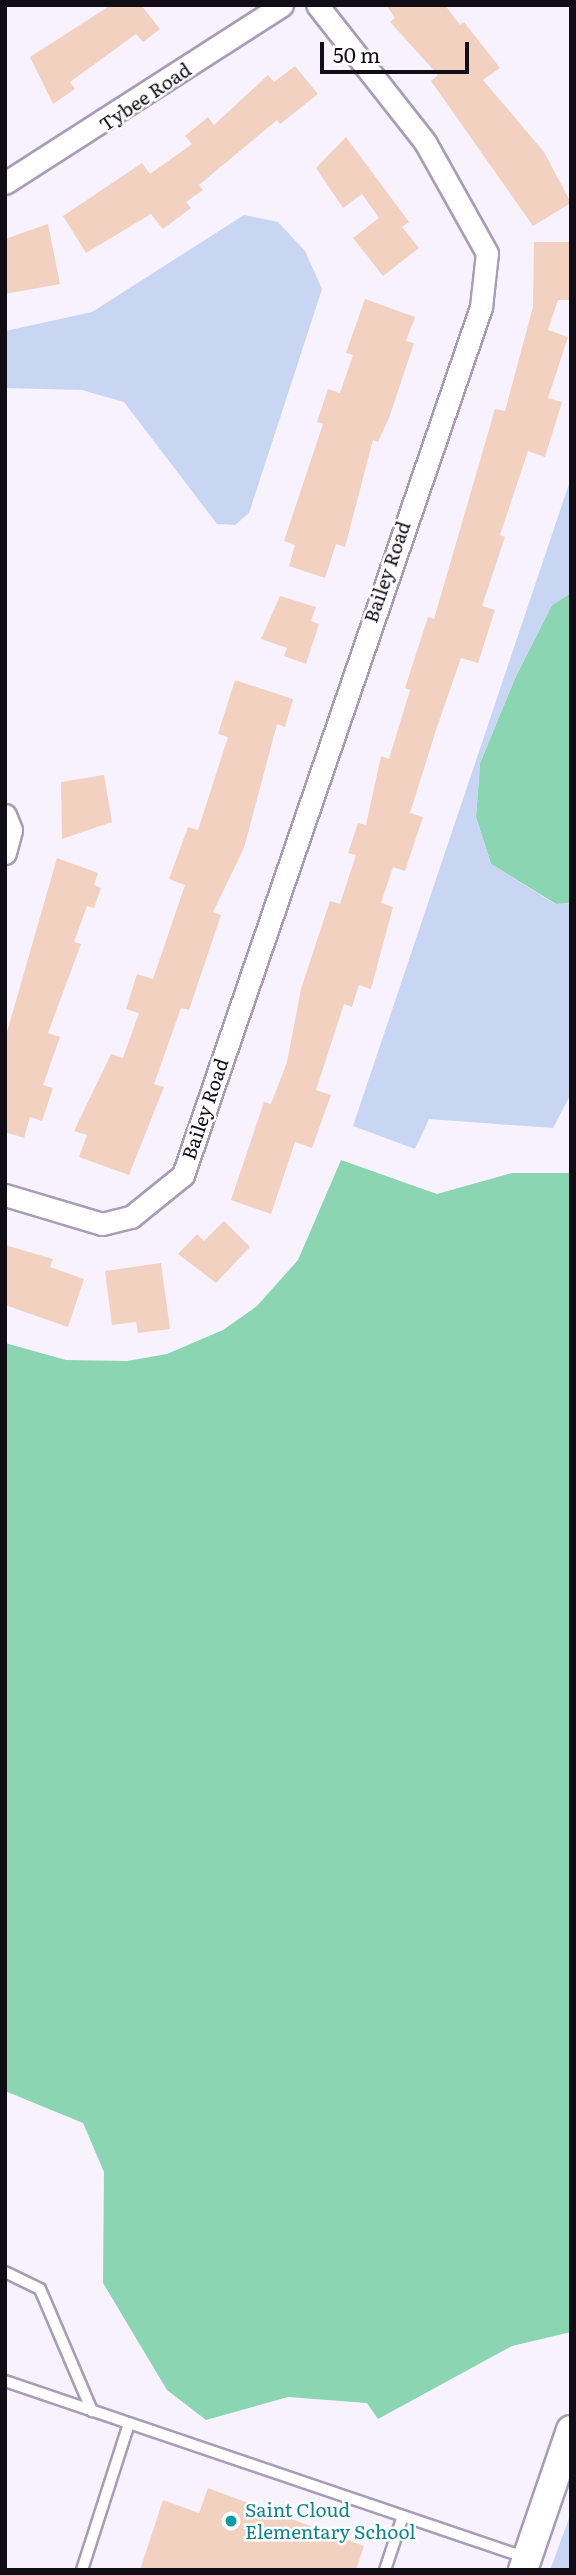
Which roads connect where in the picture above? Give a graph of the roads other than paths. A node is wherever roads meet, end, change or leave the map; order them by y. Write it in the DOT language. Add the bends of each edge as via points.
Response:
graph roads {
  1 [pos="282,5"];
  2 [pos="317,5"];
  3 [pos="5,183"];
  4 [pos="5,815"];
  5 [pos="5,853"];
  6 [pos="5,1195"];
  7 [pos="5,2272"];
  8 [pos="5,2381"];
  9 [pos="92,2411"];
  10 [pos="129,2424"];
  11 [pos="571,2430"];
  12 [pos="403,2516"];
  13 [pos="525,2564"];
  14 [pos="82,2570"];
  15 [pos="386,2570"];
  1 -- 3 [label="street, Tybee Road"];
  2 -- 6 [label="street, Bailey Road" via="425,142 487,253 481,307 183,1175 131,1217 102,1224"];
  4 -- 5 [label="street" via="11,830"];
  7 -- 9 [label="lane" via="40,2288"];
  8 -- 9 [label="lane"];
  9 -- 10 [label="lane"];
  10 -- 12 [label="lane"];
  10 -- 14 [label="lane"];
  11 -- 13 [label="street"];
  12 -- 13 [label="lane"];
  12 -- 15 [label="lane"];
}
